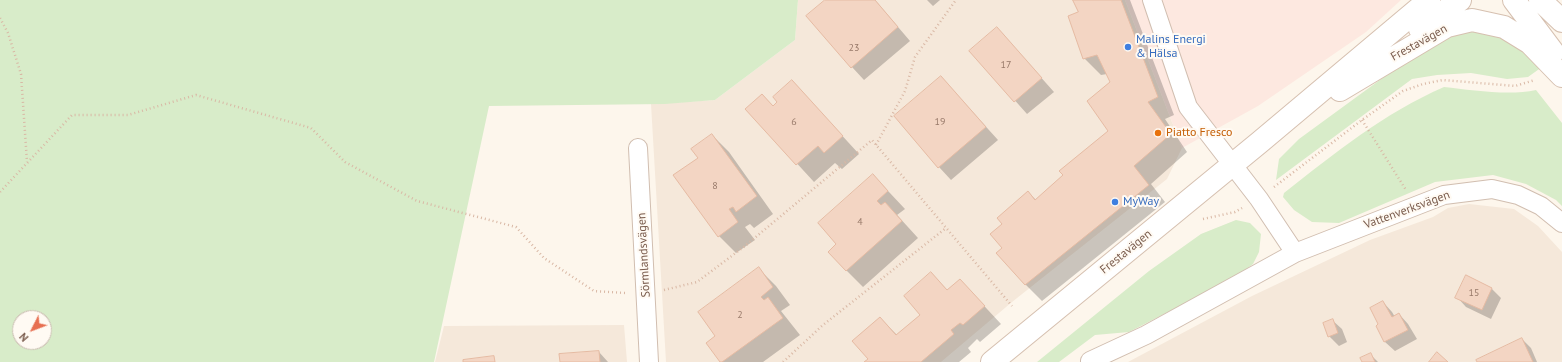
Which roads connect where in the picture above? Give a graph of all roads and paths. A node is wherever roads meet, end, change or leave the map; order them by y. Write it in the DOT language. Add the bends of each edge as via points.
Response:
graph roads {
  1 [pos="956,0"];
  2 [pos="1152,0"];
  3 [pos="1429,0"];
  4 [pos="1460,0"];
  5 [pos="1514,0"];
  6 [pos="1540,0"];
  7 [pos="1552,0"];
  8 [pos="1562,14"];
  9 [pos="0,18"];
  10 [pos="1562,21"];
  11 [pos="1562,65"];
  12 [pos="1551,77"];
  13 [pos="1356,79"];
  14 [pos="1362,120"];
  15 [pos="1260,142"];
  16 [pos="876,145"];
  17 [pos="638,148"];
  18 [pos="27,163"];
  19 [pos="1232,165"];
  20 [pos="0,192"];
  21 [pos="1258,199"];
  22 [pos="1415,206"];
  23 [pos="1562,223"];
  24 [pos="946,228"];
  25 [pos="1295,253"];
  26 [pos="646,295"];
  27 [pos="1012,306"];
  28 [pos="1090,361"];
  29 [pos="649,362"];
  30 [pos="783,362"];
  31 [pos="992,362"];
  1 -- 16 [label="path" via="915,57 905,91"];
  2 -- 19 [label="street" via="1188,107"];
  3 -- 15 [label="street, Frestavägen"];
  4 -- 13 [label="street, Frestavägen" via="1409,36"];
  5 -- 11 [label="street"];
  6 -- 10 [label="street"];
  7 -- 8 [label="street"];
  9 -- 18 [label="path" via="8,33 20,74"];
  12 -- 13 [label="street, Frestavägen" via="1530,43 1504,26 1472,20 1447,26"];
  12 -- 14 [label="path" via="1515,86 1444,80 1423,84 1403,91"];
  13 -- 15 [label="street, Frestavägen"];
  14 -- 21 [label="path"];
  14 -- 22 [label="path"];
  15 -- 19 [label="street, Frestavägen"];
  16 -- 24 [label="path"];
  16 -- 26 [label="path" via="872,140 745,246 697,282"];
  17 -- 26 [label="street, Sörmlandsvägen"];
  18 -- 20 [label="path"];
  18 -- 26 [label="path" via="72,115 128,115 196,95 311,128 345,162 417,201 516,227 544,258 594,291"];
  19 -- 21 [label="street"];
  19 -- 31 [label="street, Frestavägen"];
  21 -- 25 [label="street"];
  22 -- 23 [label="street, Vattenverksvägen" via="1444,194 1492,190 1518,195 1541,206"];
  22 -- 25 [label="street, Vattenverksvägen"];
  24 -- 27 [label="path"];
  24 -- 30 [label="path" via="823,325"];
  25 -- 28 [label="street, Vattenverksvägen" via="1146,335"];
  26 -- 29 [label="street, Sörmlandsvägen"];
}
